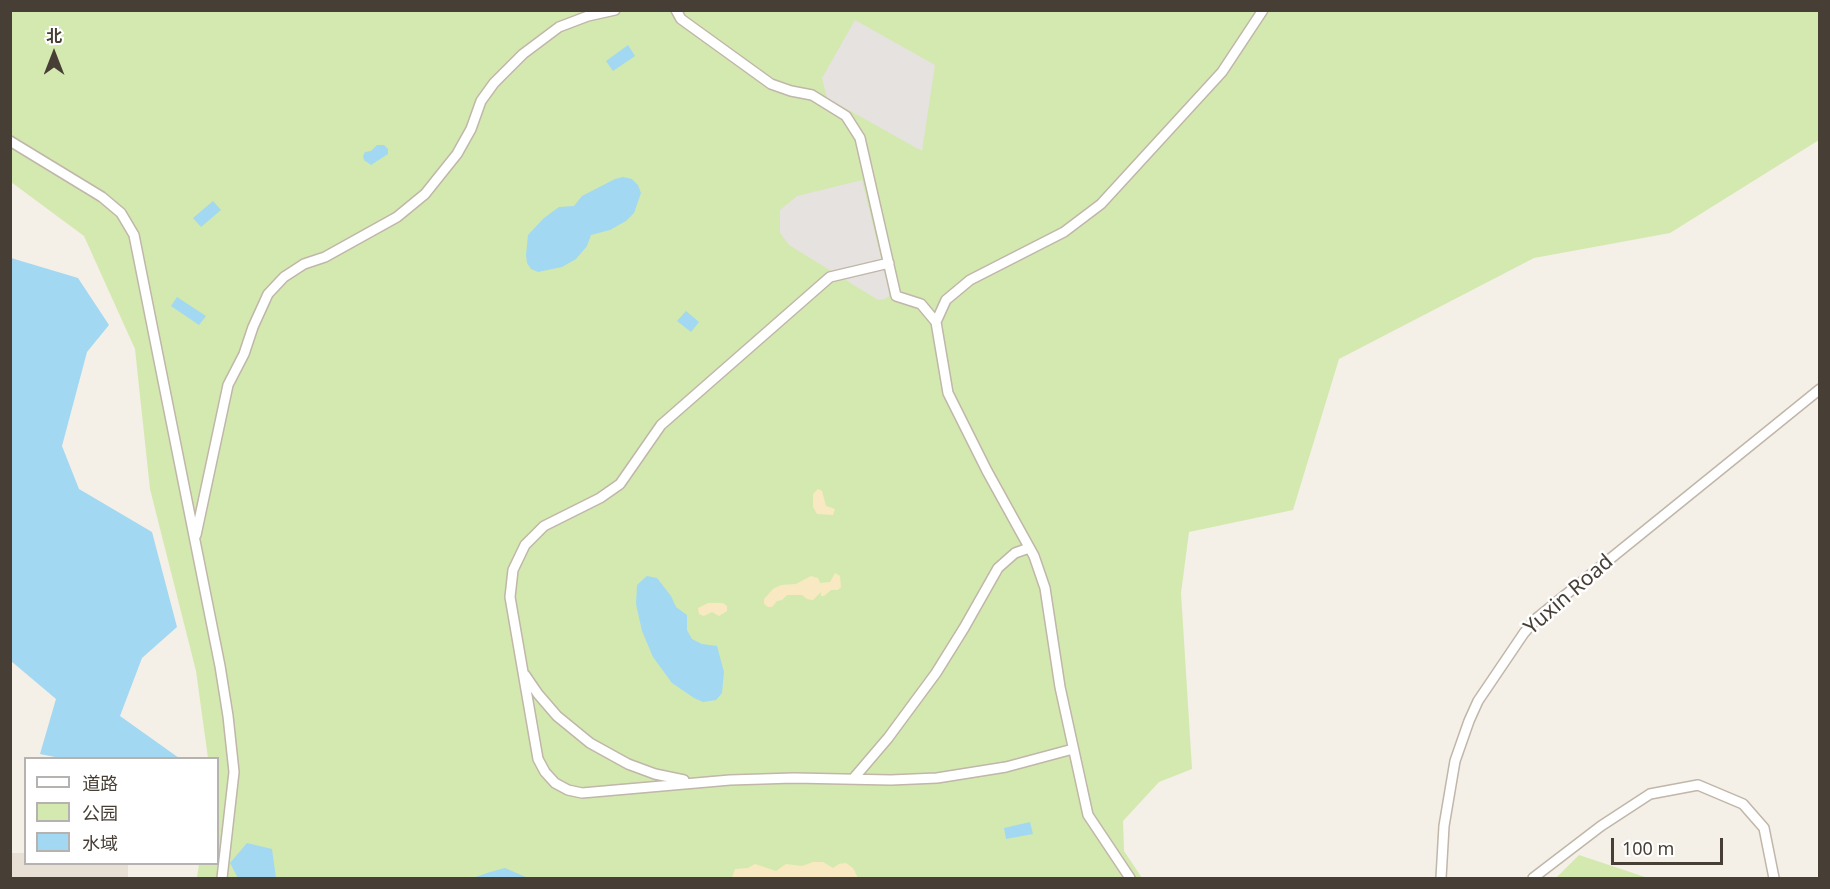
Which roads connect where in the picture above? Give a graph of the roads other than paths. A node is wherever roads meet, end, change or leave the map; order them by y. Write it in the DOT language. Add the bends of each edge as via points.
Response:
graph roads {
  1 [pos="615,10"];
  2 [pos="676,10"];
  3 [pos="1263,10"];
  4 [pos="10,141"];
  5 [pos="889,262"];
  6 [pos="936,322"];
  7 [pos="1820,389"];
  8 [pos="194,540"];
  9 [pos="1029,548"];
  10 [pos="522,670"];
  11 [pos="1073,749"];
  12 [pos="853,779"];
  13 [pos="698,782"];
  14 [pos="222,879"];
  15 [pos="1130,879"];
  16 [pos="1441,879"];
  17 [pos="1533,879"];
  18 [pos="1774,879"];
  1 -- 8 [label="street" via="559,27 523,54 481,101 457,154 425,194 397,217 325,257 304,264 268,294 228,385"];
  2 -- 5 [label="street" via="681,19 771,84 812,95 846,116 860,138"];
  3 -- 6 [label="street" via="1222,72 1101,204 1064,232 970,280 946,300"];
  4 -- 8 [label="street" via="102,197 121,213 134,235"];
  5 -- 6 [label="street" via="896,296 921,304"];
  5 -- 10 [label="street" via="830,277 661,424 628,475 610,492 556,518 534,535 518,557 510,584"];
  6 -- 9 [label="street" via="948,393"];
  7 -- 16 [label="street, Yuxin Road" via="1537,618 1524,633 1478,701 1459,751 1446,814"];
  8 -- 14 [label="street" via="220,666 234,772"];
  9 -- 11 [label="street" via="1045,588"];
  9 -- 12 [label="street" via="1009,557 998,568 936,673"];
  10 -- 13 [label="street" via="557,716 596,747 642,770"];
  10 -- 13 [label="street" via="538,759 555,783 582,793"];
  11 -- 12 [label="street" via="960,775 914,780"];
  11 -- 15 [label="street" via="1088,815"];
  12 -- 13 [label="street"];
  17 -- 18 [label="street" via="1650,794 1698,785 1743,804 1764,828"];
}
